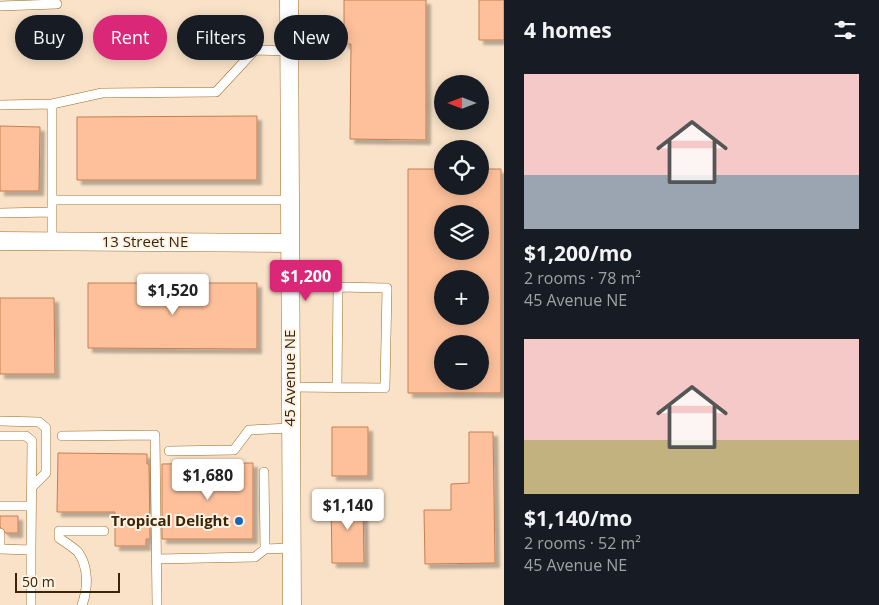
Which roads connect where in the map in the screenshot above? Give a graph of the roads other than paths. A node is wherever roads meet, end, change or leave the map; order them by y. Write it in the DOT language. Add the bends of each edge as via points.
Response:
graph roads {
  1 [pos="289,0"];
  2 [pos="58,4"];
  3 [pos="0,6"];
  4 [pos="289,15"];
  5 [pos="274,51"];
  6 [pos="289,60"];
  7 [pos="52,104"];
  8 [pos="0,105"];
  9 [pos="52,200"];
  10 [pos="289,200"];
  11 [pos="0,212"];
  12 [pos="52,212"];
  13 [pos="0,241"];
  14 [pos="52,242"];
  15 [pos="289,243"];
  16 [pos="290,387"];
  17 [pos="336,387"];
  18 [pos="0,421"];
  19 [pos="290,428"];
  20 [pos="0,436"];
  21 [pos="62,436"];
  22 [pos="169,451"];
  23 [pos="264,472"];
  24 [pos="32,487"];
  25 [pos="0,506"];
  26 [pos="32,506"];
  27 [pos="1,516"];
  28 [pos="104,531"];
  29 [pos="0,533"];
  30 [pos="291,548"];
  31 [pos="0,549"];
  32 [pos="265,549"];
  33 [pos="30,550"];
  34 [pos="157,559"];
  35 [pos="30,605"];
  36 [pos="82,605"];
  37 [pos="157,605"];
  38 [pos="292,605"];
  1 -- 4 [label="street, 45 Avenue NE"];
  2 -- 3 [label="lane"];
  5 -- 7 [label="lane" via="255,50 216,92 102,93"];
  6 -- 10 [label="street, 45 Avenue NE"];
  7 -- 8 [label="lane"];
  7 -- 9 [label="lane"];
  9 -- 10 [label="lane"];
  9 -- 12 [label="lane"];
  10 -- 15 [label="street, 45 Avenue NE"];
  11 -- 12 [label="lane"];
  12 -- 14 [label="lane"];
  13 -- 14 [label="street, 13 Street NE"];
  14 -- 15 [label="street, 13 Street NE"];
  15 -- 16 [label="street, 45 Avenue NE"];
  16 -- 17 [label="lane"];
  16 -- 19 [label="street, 45 Avenue NE"];
  17 -- 17 [label="lane" via="385,388 387,288 338,287"];
  18 -- 24 [label="lane" via="39,422 46,428 46,473"];
  19 -- 22 [label="lane" via="249,430 234,450"];
  19 -- 30 [label="street, 45 Avenue NE"];
  20 -- 24 [label="lane" via="26,436 32,441"];
  21 -- 34 [label="lane" via="155,435"];
  23 -- 32 [label="lane"];
  24 -- 26 [label="lane"];
  25 -- 26 [label="lane"];
  25 -- 27 [label="lane"];
  26 -- 33 [label="lane"];
  28 -- 36 [label="lane" via="59,531 59,538 78,552 86,570 87,592"];
  29 -- 31 [label="lane"];
  30 -- 32 [label="lane"];
  30 -- 38 [label="street, 45 Avenue NE"];
  31 -- 33 [label="lane"];
  32 -- 34 [label="lane" via="255,557"];
  33 -- 35 [label="lane"];
  34 -- 37 [label="lane"];
}
